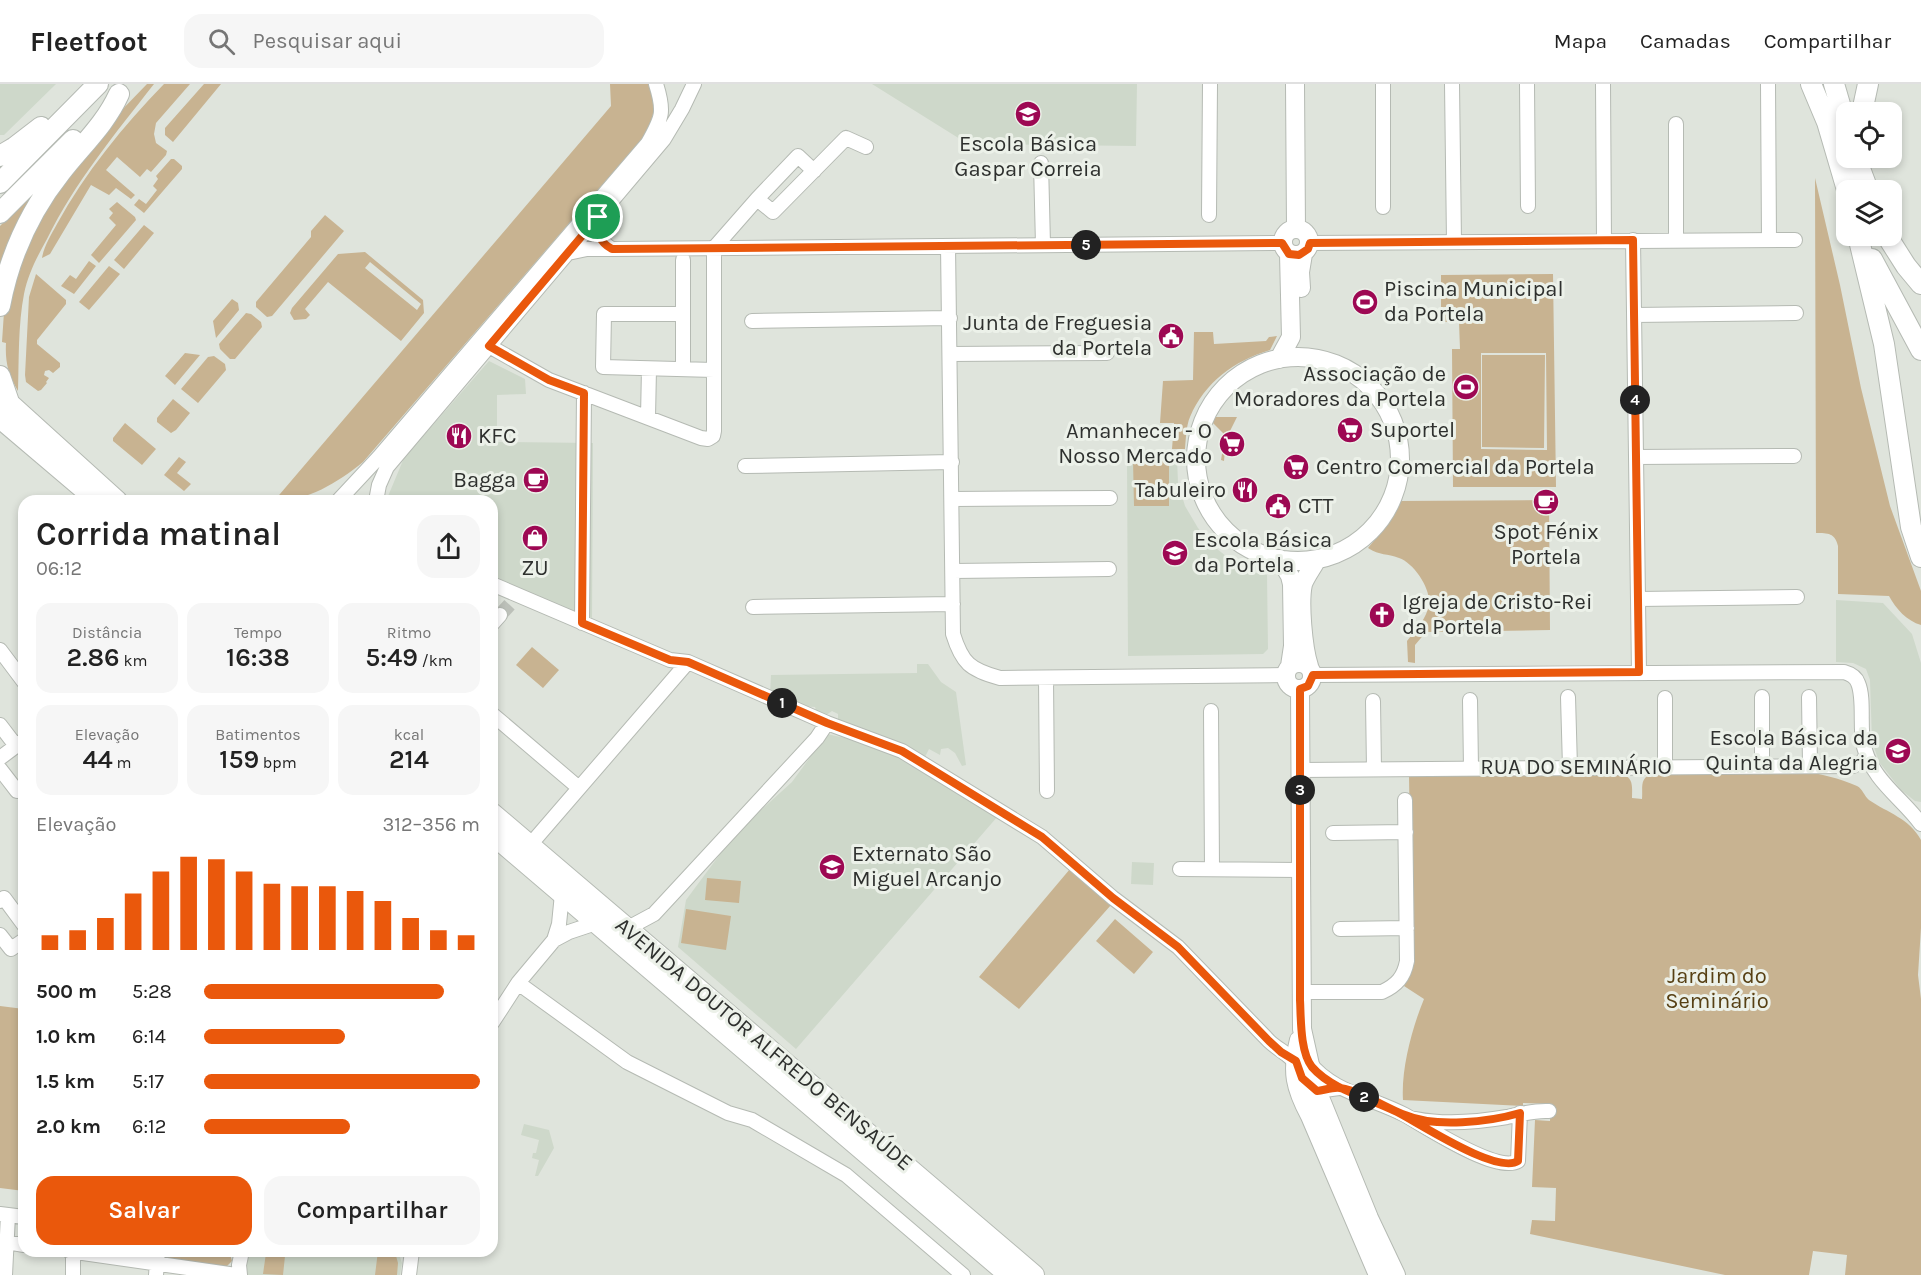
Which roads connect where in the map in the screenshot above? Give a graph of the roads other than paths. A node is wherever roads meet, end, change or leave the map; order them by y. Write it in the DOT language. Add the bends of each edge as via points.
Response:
graph roads {
  1 [pos="97,84"];
  2 [pos="1210,84"];
  3 [pos="1294,84"];
  4 [pos="1383,84"];
  5 [pos="1452,84"];
  6 [pos="1527,84"];
  7 [pos="1603,84"];
  8 [pos="1768,84"];
  9 [pos="1811,84"];
  10 [pos="1834,84"];
  11 [pos="1868,84"];
  12 [pos="658,88"];
  13 [pos="692,88"];
  14 [pos="124,89"];
  15 [pos="1839,102"];
  16 [pos="1864,102"];
  17 [pos="1676,124"];
  18 [pos="866,147"];
  19 [pos="0,156"];
  20 [pos="1041,164"];
  21 [pos="814,171"];
  22 [pos="1844,180"];
  23 [pos="0,183"];
  24 [pos="757,199"];
  25 [pos="1528,206"];
  26 [pos="1383,207"];
  27 [pos="0,213"];
  28 [pos="1209,214"];
  29 [pos="598,217"];
  30 [pos="1633,240"];
  31 [pos="1676,240"];
  32 [pos="1769,240"];
  33 [pos="1796,240"];
  34 [pos="1604,241"];
  35 [pos="1454,242"];
  36 [pos="1043,245"];
  37 [pos="948,246"];
  38 [pos="1861,246"];
  39 [pos="1864,246"];
  40 [pos="1893,246"];
  41 [pos="714,248"];
  42 [pos="1296,248"];
  43 [pos="612,249"];
  44 [pos="568,253"];
  45 [pos="683,260"];
  46 [pos="1921,284"];
  47 [pos="0,306"];
  48 [pos="1796,313"];
  49 [pos="683,315"];
  50 [pos="1634,315"];
  51 [pos="950,318"];
  52 [pos="752,321"];
  53 [pos="489,346"];
  54 [pos="1921,350"];
  55 [pos="1107,353"];
  56 [pos="951,354"];
  57 [pos="1314,358"];
  58 [pos="1279,359"];
  59 [pos="649,369"];
  60 [pos="683,369"];
  61 [pos="714,370"];
  62 [pos="0,376"];
  63 [pos="584,393"];
  64 [pos="3,406"];
  65 [pos="648,417"];
  66 [pos="1794,456"];
  67 [pos="1636,457"];
  68 [pos="952,462"];
  69 [pos="745,466"];
  70 [pos="57,469"];
  71 [pos="82,495"];
  72 [pos="90,495"];
  73 [pos="110,495"];
  74 [pos="344,495"];
  75 [pos="377,495"];
  76 [pos="1110,498"];
  77 [pos="953,499"];
  78 [pos="1921,557"];
  79 [pos="1280,559"];
  80 [pos="1317,559"];
  81 [pos="1108,569"];
  82 [pos="953,571"];
  83 [pos="498,588"];
  84 [pos="1797,597"];
  85 [pos="1638,598"];
  86 [pos="953,604"];
  87 [pos="753,607"];
  88 [pos="582,623"];
  89 [pos="0,650"];
  90 [pos="688,662"];
  91 [pos="1288,670"];
  92 [pos="1311,670"];
  93 [pos="1639,672"];
  94 [pos="18,674"];
  95 [pos="1046,678"];
  96 [pos="1300,689"];
  97 [pos="1568,697"];
  98 [pos="1762,697"];
  99 [pos="1809,697"];
  100 [pos="1665,698"];
  101 [pos="1470,700"];
  102 [pos="1373,701"];
  103 [pos="1211,711"];
  104 [pos="498,719"];
  105 [pos="827,723"];
  106 [pos="0,725"];
  107 [pos="18,741"];
  108 [pos="18,744"];
  109 [pos="1866,756"];
  110 [pos="0,758"];
  111 [pos="1810,765"];
  112 [pos="1761,766"];
  113 [pos="1853,766"];
  114 [pos="1665,767"];
  115 [pos="1471,768"];
  116 [pos="1570,768"];
  117 [pos="0,769"];
  118 [pos="1374,769"];
  119 [pos="1300,770"];
  120 [pos="1886,787"];
  121 [pos="579,788"];
  122 [pos="18,790"];
  123 [pos="1047,791"];
  124 [pos="1405,800"];
  125 [pos="498,818"];
  126 [pos="1921,824"];
  127 [pos="1406,832"];
  128 [pos="1334,833"];
  129 [pos="498,839"];
  130 [pos="530,845"];
  131 [pos="1180,869"];
  132 [pos="1212,869"];
  133 [pos="1300,870"];
  134 [pos="562,894"];
  135 [pos="0,901"];
  136 [pos="654,914"];
  137 [pos="18,917"];
  138 [pos="596,923"];
  139 [pos="628,928"];
  140 [pos="1407,928"];
  141 [pos="1340,929"];
  142 [pos="0,935"];
  143 [pos="554,940"];
  144 [pos="645,943"];
  145 [pos="18,945"];
  146 [pos="518,983"];
  147 [pos="1300,992"];
  148 [pos="498,1014"];
  149 [pos="1302,1061"];
  150 [pos="1319,1089"];
  151 [pos="1549,1111"];
  152 [pos="1520,1113"];
  153 [pos="1405,1116"];
  154 [pos="1458,1121"];
  155 [pos="1452,1143"];
  156 [pos="4,1214"];
  157 [pos="3,1242"];
  158 [pos="18,1244"];
  159 [pos="74,1257"];
  160 [pos="112,1257"];
  161 [pos="241,1257"];
  162 [pos="411,1257"];
  163 [pos="157,1263"];
  164 [pos="5,1275"];
  165 [pos="73,1275"];
  166 [pos="238,1275"];
  167 [pos="409,1275"];
  168 [pos="963,1275"];
  169 [pos="1009,1275"];
  170 [pos="1034,1275"];
  171 [pos="1378,1275"];
  172 [pos="1396,1275"];
  1 -- 19 [label="highway"];
  1 -- 23 [label="highway"];
  2 -- 28 [label="street"];
  3 -- 42 [label="main road" via="1296,229 1288,231 1283,239"];
  4 -- 26 [label="street"];
  5 -- 35 [label="street"];
  6 -- 25 [label="street"];
  7 -- 34 [label="street"];
  8 -- 32 [label="street"];
  9 -- 22 [label="highway"];
  10 -- 15 [label="highway"];
  11 -- 16 [label="highway"];
  12 -- 13 [label="street" via="664,97 675,100 686,97"];
  12 -- 74 [label="street" via="662,110 648,143"];
  13 -- 29 [label="street" via="664,139"];
  14 -- 27 [label="highway"];
  14 -- 47 [label="highway" via="106,118 61,172 28,224 8,272"];
  17 -- 31 [label="street"];
  18 -- 21 [label="street" via="846,138"];
  20 -- 36 [label="street"];
  21 -- 24 [label="street" via="773,212"];
  21 -- 24 [label="street" via="798,156"];
  24 -- 41 [label="street"];
  29 -- 43 [label="street" via="598,235"];
  29 -- 44 [label="street"];
  30 -- 31 [label="street"];
  30 -- 34 [label="street"];
  30 -- 50 [label="street"];
  31 -- 32 [label="street"];
  32 -- 33 [label="street"];
  34 -- 35 [label="street"];
  35 -- 42 [label="street"];
  36 -- 37 [label="street"];
  36 -- 42 [label="street"];
  37 -- 41 [label="street"];
  37 -- 51 [label="street"];
  38 -- 78 [label="highway" via="1884,344 1911,527"];
  39 -- 54 [label="highway"];
  40 -- 46 [label="highway"];
  41 -- 43 [label="street"];
  41 -- 61 [label="street"];
  42 -- 57 [label="main road" via="1303,338"];
  42 -- 58 [label="main road" via="1292,337"];
  43 -- 44 [label="street"];
  44 -- 53 [label="street"];
  45 -- 49 [label="street"];
  48 -- 50 [label="street"];
  49 -- 59 [label="street" via="604,314 603,367"];
  49 -- 60 [label="street"];
  50 -- 67 [label="street"];
  51 -- 52 [label="street"];
  51 -- 56 [label="street"];
  53 -- 63 [label="street" via="549,380"];
  53 -- 75 [label="street" via="387,467"];
  55 -- 56 [label="street"];
  56 -- 68 [label="street"];
  57 -- 58 [label="main road"];
  57 -- 80 [label="main road" via="1344,368 1374,391 1393,422 1400,458 1394,494 1375,526 1346,549"];
  58 -- 79 [label="main road" via="1249,369 1220,392 1202,423 1195,460 1202,496 1221,527 1251,550"];
  59 -- 60 [label="street"];
  59 -- 65 [label="street"];
  60 -- 61 [label="street"];
  61 -- 65 [label="street" via="714,431 708,439"];
  62 -- 64 [label="highway"];
  63 -- 65 [label="street"];
  63 -- 88 [label="street"];
  64 -- 70 [label="highway"];
  64 -- 73 [label="highway"];
  66 -- 67 [label="street"];
  67 -- 85 [label="street"];
  68 -- 69 [label="street"];
  68 -- 77 [label="street"];
  70 -- 71 [label="highway"];
  70 -- 72 [label="highway"];
  76 -- 77 [label="street"];
  77 -- 82 [label="street"];
  79 -- 80 [label="main road"];
  79 -- 91 [label="main road" via="1292,584 1293,646"];
  80 -- 92 [label="main road" via="1302,591 1304,646"];
  81 -- 82 [label="street"];
  82 -- 86 [label="street"];
  83 -- 88 [label="street"];
  84 -- 85 [label="street"];
  85 -- 93 [label="street"];
  86 -- 87 [label="street"];
  86 -- 95 [label="street" via="953,634 959,652 969,664 981,673 1000,678"];
  88 -- 90 [label="street" via="670,660"];
  89 -- 94 [label="street"];
  90 -- 105 [label="street"];
  90 -- 121 [label="street"];
  91 -- 92 [label="main road" via="1301,662"];
  91 -- 95 [label="street"];
  91 -- 96 [label="main road" via="1287,681"];
  92 -- 93 [label="street"];
  92 -- 96 [label="main road" via="1308,686"];
  93 -- 109 [label="street" via="1849,674 1859,685"];
  95 -- 123 [label="street"];
  96 -- 119 [label="main road"];
  97 -- 116 [label="street"];
  98 -- 112 [label="street"];
  99 -- 111 [label="street"];
  100 -- 114 [label="street"];
  101 -- 115 [label="street"];
  102 -- 118 [label="street"];
  103 -- 132 [label="street"];
  104 -- 121 [label="street"];
  105 -- 136 [label="street"];
  105 -- 149 [label="street" via="902,751 1042,837 1178,947 1281,1052"];
  106 -- 107 [label="street"];
  108 -- 110 [label="street"];
  109 -- 113 [label="street"];
  109 -- 120 [label="street"];
  111 -- 112 [label="street, RUA DO SEMINÁRIO"];
  111 -- 113 [label="street, RUA DO SEMINÁRIO"];
  112 -- 114 [label="street, RUA DO SEMINÁRIO"];
  113 -- 120 [label="street"];
  114 -- 116 [label="street, RUA DO SEMINÁRIO"];
  115 -- 116 [label="street, RUA DO SEMINÁRIO"];
  115 -- 118 [label="street, RUA DO SEMINÁRIO"];
  117 -- 122 [label="street"];
  118 -- 119 [label="street, RUA DO SEMINÁRIO"];
  119 -- 133 [label="main road"];
  120 -- 126 [label="street"];
  121 -- 130 [label="street"];
  124 -- 127 [label="street"];
  125 -- 130 [label="highway, AVENIDA DOUTOR ALFREDO BENSAÚDE"];
  127 -- 128 [label="street"];
  127 -- 140 [label="street"];
  129 -- 134 [label="highway, AVENIDA DOUTOR ALFREDO BENSAÚDE"];
  130 -- 139 [label="highway, AVENIDA DOUTOR ALFREDO BENSAÚDE"];
  131 -- 132 [label="street"];
  132 -- 133 [label="street"];
  133 -- 147 [label="main road"];
  134 -- 138 [label="highway, AVENIDA DOUTOR ALFREDO BENSAÚDE"];
  134 -- 143 [label="street"];
  135 -- 137 [label="street" via="4,898"];
  136 -- 139 [label="street"];
  136 -- 144 [label="street"];
  138 -- 143 [label="street"];
  138 -- 169 [label="highway, AVENIDA DOUTOR ALFREDO BENSAÚDE"];
  139 -- 144 [label="highway, AVENIDA DOUTOR ALFREDO BENSAÚDE"];
  140 -- 141 [label="street"];
  140 -- 147 [label="street" via="1405,972 1394,986 1382,992"];
  142 -- 145 [label="street" via="11,950"];
  143 -- 146 [label="street"];
  144 -- 170 [label="highway, AVENIDA DOUTOR ALFREDO BENSAÚDE"];
  146 -- 148 [label="street"];
  146 -- 168 [label="street" via="627,1062 728,1113 752,1120 846,1175"];
  147 -- 149 [label="main road"];
  149 -- 150 [label="street" via="1314,1069"];
  149 -- 150 [label="main road" via="1296,1084"];
  150 -- 153 [label="street" via="1367,1098"];
  150 -- 171 [label="main road"];
  150 -- 172 [label="main road" via="1369,1218"];
  151 -- 152 [label="street"];
  152 -- 154 [label="street"];
  152 -- 155 [label="street" via="1517,1163 1489,1159"];
  153 -- 154 [label="street"];
  153 -- 155 [label="street"];
  154 -- 155 [label="street" via="1452,1131"];
  156 -- 157 [label="street"];
  157 -- 158 [label="street"];
  157 -- 164 [label="street"];
  159 -- 165 [label="street"];
  160 -- 163 [label="street"];
  161 -- 166 [label="street"];
  162 -- 167 [label="street"];
  163 -- 166 [label="street"];
}
